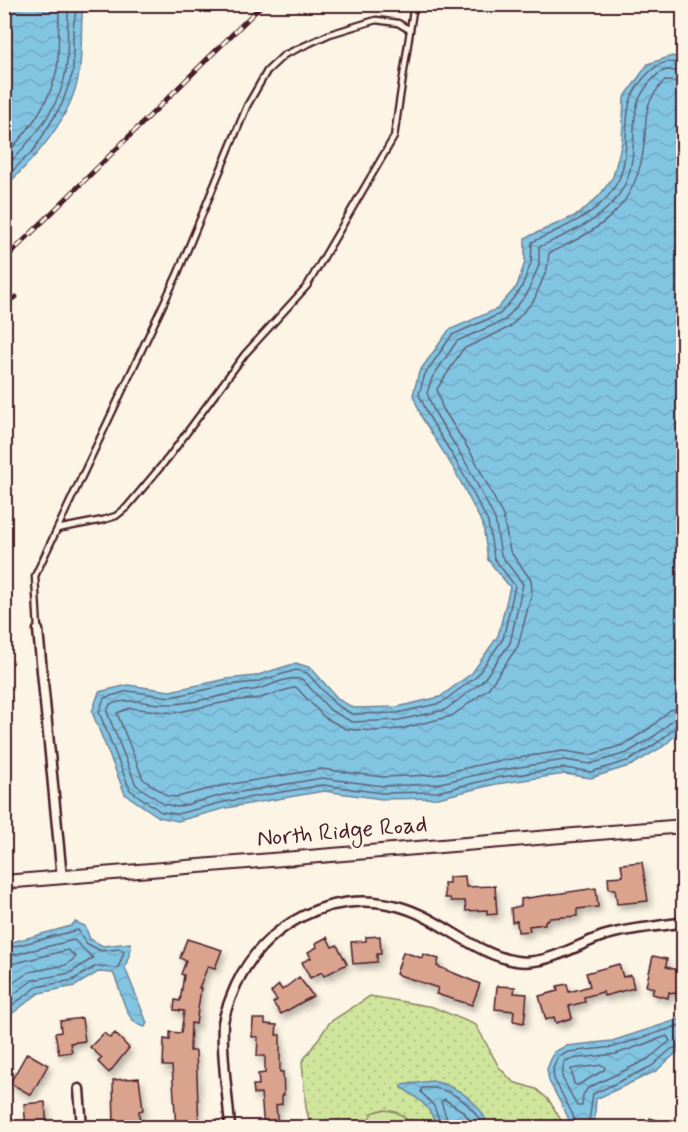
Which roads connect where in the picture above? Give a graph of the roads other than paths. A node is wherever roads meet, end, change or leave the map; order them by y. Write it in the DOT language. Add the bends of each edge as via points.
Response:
graph roads {
  1 [pos="414,4"];
  2 [pos="410,30"];
  3 [pos="57,529"];
  4 [pos="38,630"];
  5 [pos="684,826"];
  6 [pos="62,878"];
  7 [pos="4,882"];
  8 [pos="684,922"];
  9 [pos="79,1089"];
  10 [pos="82,1128"];
  11 [pos="230,1128"];
  1 -- 2 [label="lane"];
  2 -- 3 [label="lane" via="394,137 307,286 245,354 127,507 116,516"];
  2 -- 3 [label="lane" via="398,23 376,20 330,34 284,55 267,71 247,106 177,275"];
  3 -- 4 [label="lane" via="34,576"];
  4 -- 6 [label="street"];
  5 -- 6 [label="main road, North Ridge Road"];
  6 -- 7 [label="main road, North Ridge Road"];
  8 -- 11 [label="street" via="604,936 557,954 518,961 491,953 398,906 343,903 313,910 267,940 245,965 230,1001 223,1024"];
  9 -- 10 [label="street"];
}
